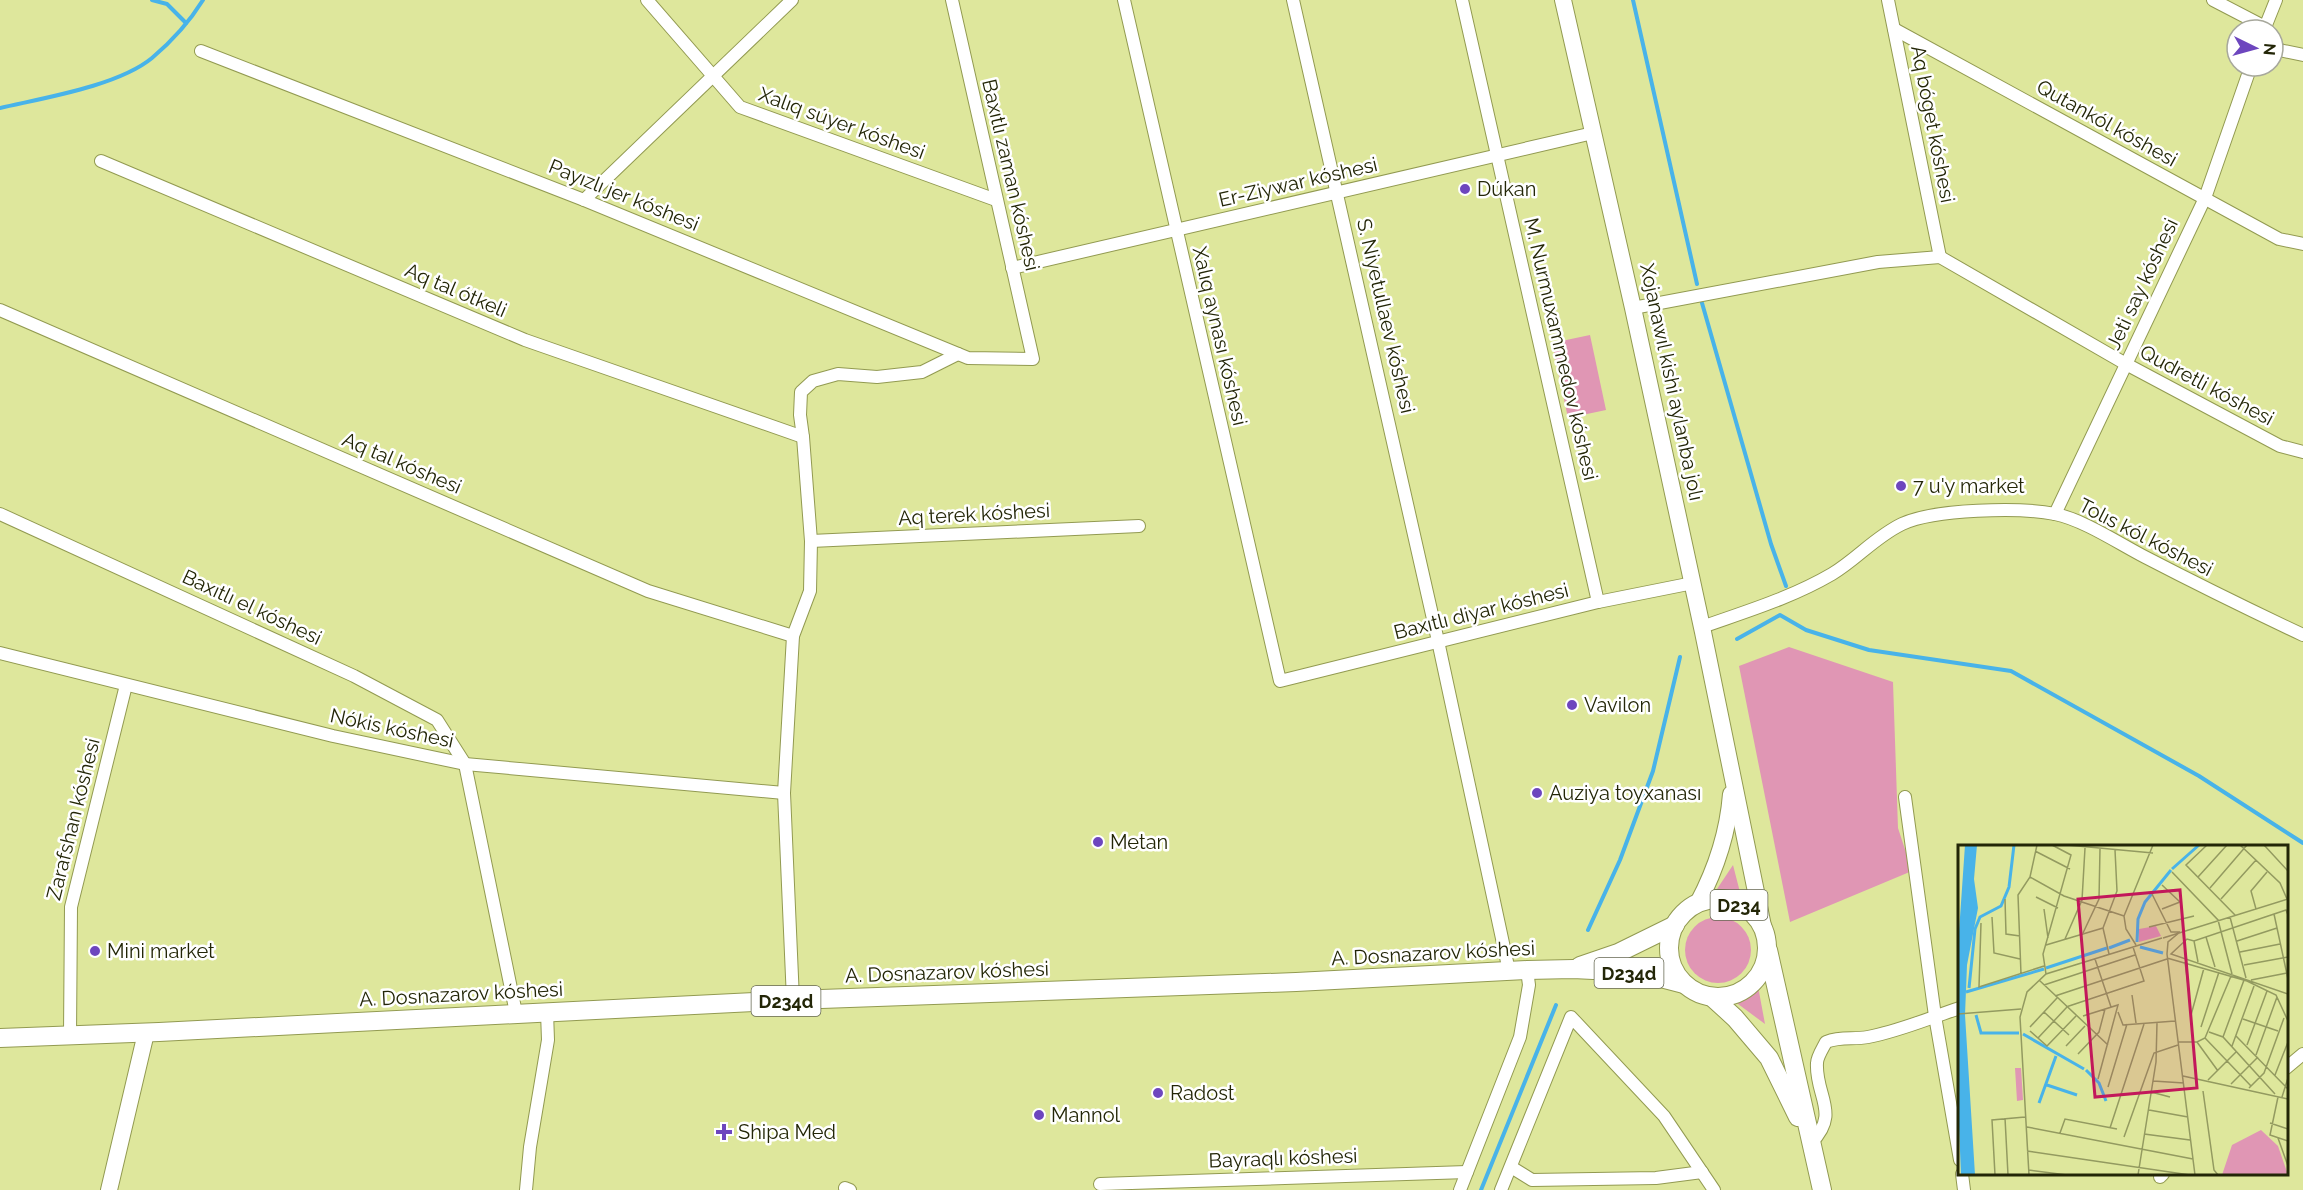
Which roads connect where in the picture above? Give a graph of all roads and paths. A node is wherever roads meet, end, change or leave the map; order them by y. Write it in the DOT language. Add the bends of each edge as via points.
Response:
graph roads {
  1 [pos="647,0"];
  2 [pos="792,0"];
  3 [pos="952,0"];
  4 [pos="1124,0"];
  5 [pos="1293,0"];
  6 [pos="1462,0"];
  7 [pos="1563,0"];
  8 [pos="1888,0"];
  9 [pos="2212,0"];
  10 [pos="2276,0"];
  11 [pos="2246,18"];
  12 [pos="2270,18"];
  13 [pos="1894,29"];
  14 [pos="201,51"];
  15 [pos="2285,51"];
  16 [pos="2303,56"];
  17 [pos="713,77"];
  18 [pos="2248,78"];
  19 [pos="1593,134"];
  20 [pos="1498,157"];
  21 [pos="100,161"];
  22 [pos="1338,193"];
  23 [pos="2205,198"];
  24 [pos="584,200"];
  25 [pos="996,200"];
  26 [pos="1176,231"];
  27 [pos="2303,244"];
  28 [pos="1940,257"];
  29 [pos="1012,268"];
  30 [pos="1633,308"];
  31 [pos="0,310"];
  32 [pos="958,354"];
  33 [pos="1034,359"];
  34 [pos="2126,364"];
  35 [pos="803,437"];
  36 [pos="2303,452"];
  37 [pos="0,514"];
  38 [pos="2055,514"];
  39 [pos="1139,526"];
  40 [pos="811,541"];
  41 [pos="1693,583"];
  42 [pos="1598,602"];
  43 [pos="1702,627"];
  44 [pos="2303,635"];
  45 [pos="793,636"];
  46 [pos="1438,641"];
  47 [pos="0,653"];
  48 [pos="1280,681"];
  49 [pos="126,685"];
  50 [pos="465,764"];
  51 [pos="1732,775"];
  52 [pos="784,793"];
  53 [pos="1905,797"];
  54 [pos="1698,903"];
  55 [pos="1675,925"];
  56 [pos="1765,936"];
  57 [pos="1573,969"];
  58 [pos="1518,970"];
  59 [pos="1684,984"];
  60 [pos="1712,997"];
  61 [pos="793,1000"];
  62 [pos="1958,1008"];
  63 [pos="547,1012"];
  64 [pos="516,1013"];
  65 [pos="1935,1016"];
  66 [pos="146,1033"];
  67 [pos="70,1035"];
  68 [pos="0,1038"];
  69 [pos="2303,1054"];
  70 [pos="2288,1066"];
  71 [pos="1811,1143"];
  72 [pos="1958,1154"];
  73 [pos="1511,1167"];
  74 [pos="1467,1172"];
  75 [pos="1702,1172"];
  76 [pos="1962,1175"];
  77 [pos="1100,1184"];
  78 [pos="109,1190"];
  79 [pos="526,1190"];
  80 [pos="1460,1190"];
  81 [pos="1501,1190"];
  82 [pos="1714,1190"];
  83 [pos="1822,1190"];
  84 [pos="1964,1190"];
  1 -- 17 [label="street, Xalıq súyer kóshesi"];
  2 -- 17 [label="street"];
  3 -- 25 [label="street, Baxıtlı zaman kóshesi"];
  4 -- 26 [label="street, Xalıq aynası kóshesi"];
  5 -- 22 [label="street, S. Niyetullaev kóshesi"];
  6 -- 20 [label="street, M. Nurmuxammedov kóshesi"];
  7 -- 19 [label="main road, Xojanawıl kishi aylanba jolı / D234"];
  8 -- 13 [label="street, Aq bóget kóshesi"];
  9 -- 11 [label="street"];
  10 -- 12 [label="street"];
  13 -- 23 [label="street, Qutankól kóshesi"];
  13 -- 28 [label="street, Aq bóget kóshesi"];
  14 -- 24 [label="street, Payızlı jer kóshesi"];
  15 -- 16 [label="street"];
  17 -- 24 [label="street"];
  17 -- 25 [label="street, Xalıq súyer kóshesi" via="740,107"];
  18 -- 23 [label="street, Jeti say kóshesi"];
  19 -- 20 [label="street, Er-Ziywar kóshesi"];
  19 -- 30 [label="main road, Xojanawıl kishi aylanba jolı / D234"];
  20 -- 22 [label="street, Er-Ziywar kóshesi"];
  20 -- 42 [label="street, M. Nurmuxammedov kóshesi"];
  21 -- 35 [label="street, Aq tal ótkeli" via="525,340"];
  22 -- 26 [label="street, Er-Ziywar kóshesi"];
  22 -- 46 [label="street, S. Niyetullaev kóshesi"];
  23 -- 27 [label="street, Qutankól kóshesi" via="2279,240"];
  23 -- 34 [label="street, Jeti say kóshesi"];
  24 -- 32 [label="street, Payızlı jer kóshesi"];
  25 -- 29 [label="street, Baxıtlı zaman kóshesi"];
  26 -- 29 [label="street, Er-Ziywar kóshesi"];
  26 -- 48 [label="street, Xalıq aynası kóshesi"];
  28 -- 30 [label="street" via="1878,262"];
  28 -- 34 [label="street, Qudretli kóshesi"];
  29 -- 33 [label="street, Baxıtlı zaman kóshesi"];
  30 -- 41 [label="main road, Xojanawıl kishi aylanba jolı / D234"];
  31 -- 45 [label="street, Aq tal kóshesi" via="648,591"];
  32 -- 33 [label="street, Payızlı jer kóshesi" via="968,358"];
  32 -- 35 [label="street" via="922,372 877,377 838,374 813,381 801,392"];
  34 -- 36 [label="street, Qudretli kóshesi" via="2280,446"];
  34 -- 38 [label="street, Jeti say kóshesi"];
  35 -- 40 [label="street"];
  37 -- 50 [label="street, Baxıtlı el kóshesi" via="354,676 437,720"];
  38 -- 43 [label="street, Tolıs kól kóshesi" via="1948,512 1903,523 1834,572 1801,590"];
  38 -- 44 [label="street, Tolıs kól kóshesi"];
  39 -- 40 [label="street, Aq terek kóshesi"];
  40 -- 45 [label="street" via="810,591"];
  41 -- 42 [label="street, Baxıtlı diyar kóshesi"];
  41 -- 43 [label="main road, Xojanawıl kishi aylanba jolı / D234"];
  42 -- 46 [label="street, Baxıtlı diyar kóshesi"];
  43 -- 51 [label="main road, Xojanawıl kishi aylanba jolı / D234"];
  45 -- 52 [label="street"];
  46 -- 48 [label="street, Baxıtlı diyar kóshesi"];
  46 -- 58 [label="street, S. Niyetullaev kóshesi"];
  47 -- 49 [label="street, Nókis kóshesi"];
  49 -- 50 [label="street, Nókis kóshesi"];
  49 -- 67 [label="street, Zarafshan kóshesi" via="71,907"];
  50 -- 52 [label="street, Nókis kóshesi"];
  50 -- 64 [label="street"];
  51 -- 54 [label="main road, Xojanawıl kishi aylanba jolı / D234" via="1724,839 1713,875"];
  51 -- 56 [label="main road, Xojanawıl kishi aylanba jolı / D234"];
  52 -- 61 [label="street"];
  53 -- 65 [label="street"];
  54 -- 55 [label="main road, D234"];
  54 -- 56 [label="main road, D234" via="1730,901 1744,907 1756,917"];
  55 -- 57 [label="main road, D234d" via="1618,953"];
  55 -- 59 [label="main road" via="1670,956 1674,971"];
  56 -- 60 [label="main road, D234" via="1766,955 1753,982 1734,994"];
  56 -- 71 [label="main road, Xojanawıl kishi aylanba jolı / D234"];
  57 -- 58 [label="main road, A. Dosnazarov kóshesi / D234d"];
  57 -- 59 [label="main road, D234d" via="1646,975"];
  58 -- 61 [label="main road, A. Dosnazarov kóshesi / D234d"];
  58 -- 74 [label="street, S. Niyetullaev kóshesi" via="1529,985 1520,1036"];
  59 -- 60 [label="main road"];
  60 -- 71 [label="main road, Xojanawıl kishi aylanba jolı / D234" via="1769,1058"];
  61 -- 63 [label="main road, A. Dosnazarov kóshesi / D234d"];
  62 -- 65 [label="street"];
  63 -- 64 [label="main road, A. Dosnazarov kóshesi / D234d"];
  63 -- 79 [label="street" via="548,1040"];
  64 -- 66 [label="main road, A. Dosnazarov kóshesi / D234d"];
  65 -- 71 [label="street" via="1866,1037 1840,1037 1826,1042 1816,1062 1826,1118 1823,1131"];
  65 -- 72 [label="street"];
  66 -- 67 [label="main road, A. Dosnazarov kóshesi / D234d"];
  66 -- 78 [label="main road"];
  67 -- 68 [label="main road, A. Dosnazarov kóshesi / D234d"];
  69 -- 70 [label="street"];
  71 -- 83 [label="main road, Xojanawıl kishi aylanba jolı / D234"];
  73 -- 75 [label="street" via="1532,1180 1656,1178"];
  73 -- 75 [label="street" via="1571,1017 1664,1116"];
  73 -- 81 [label="street"];
  74 -- 77 [label="street, Bayraqlı kóshesi"];
  74 -- 80 [label="street, S. Niyetullaev kóshesi"];
  75 -- 82 [label="street"];
  76 -- 84 [label="street"];
}
